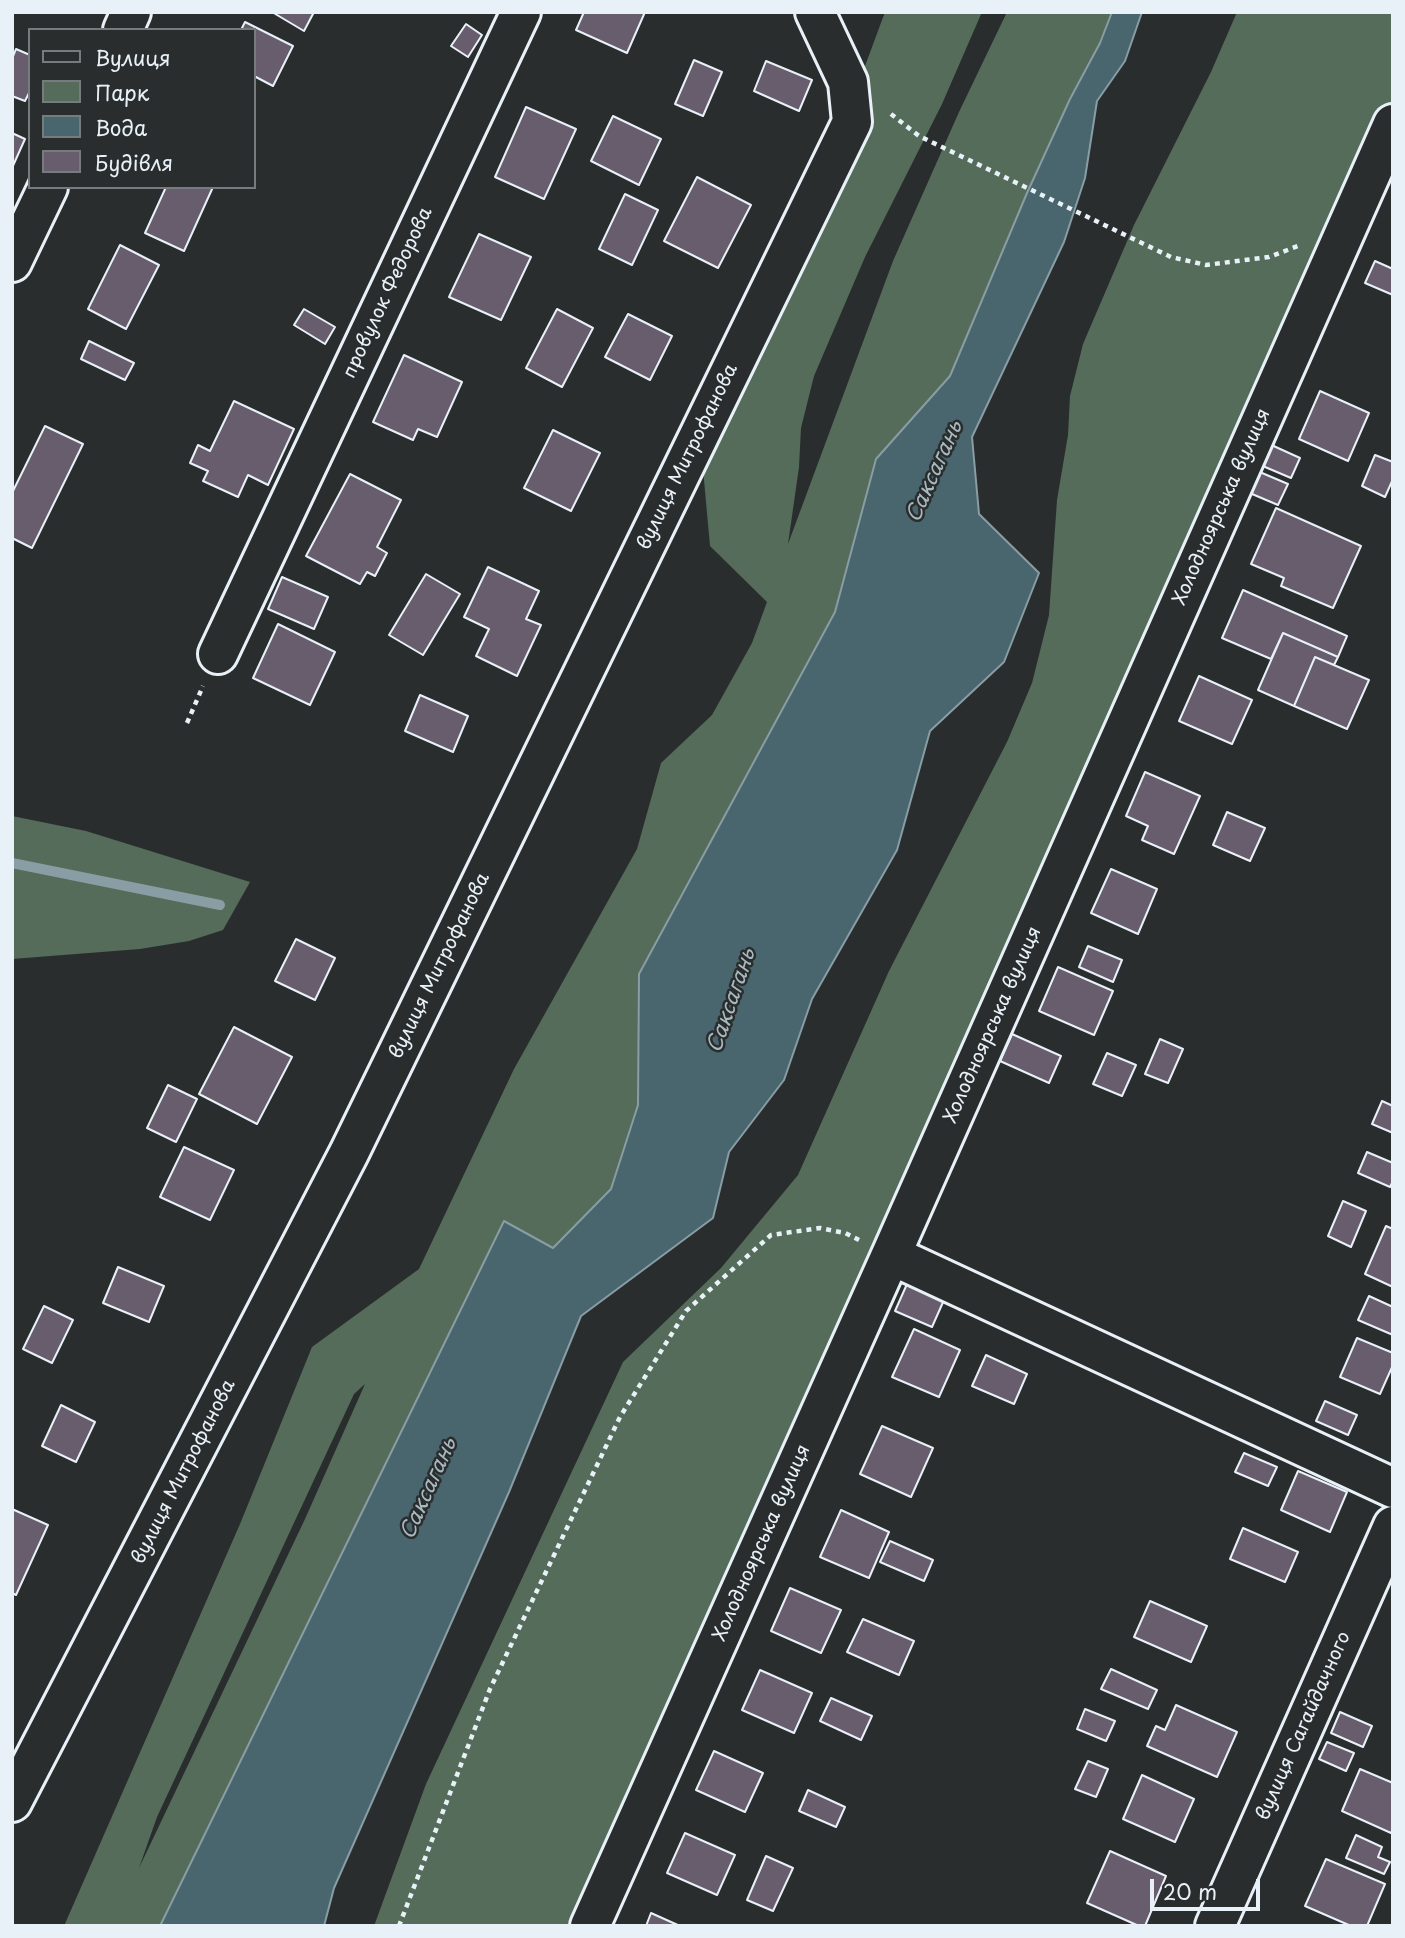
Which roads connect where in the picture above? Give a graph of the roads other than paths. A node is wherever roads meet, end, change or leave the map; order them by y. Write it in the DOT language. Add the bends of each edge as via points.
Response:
graph roads {
  1 [pos="131,12"];
  2 [pos="521,12"];
  3 [pos="815,12"];
  4 [pos="124,28"];
  5 [pos="1390,135"];
  6 [pos="47,189"];
  7 [pos="12,262"];
  8 [pos="218,654"];
  9 [pos="891,1255"];
  10 [pos="1393,1488"];
  11 [pos="1393,1526"];
  12 [pos="12,1802"];
  13 [pos="590,1926"];
  14 [pos="1215,1926"];
  1 -- 4 [label="street"];
  2 -- 8 [label="street, провулок Федорова"];
  3 -- 12 [label="street, вулиця Митрофанова" via="848,82 852,122 349,1153"];
  5 -- 9 [label="street, Холодноярська вулиця"];
  6 -- 7 [label="street"];
  9 -- 10 [label="street"];
  9 -- 13 [label="street, Холодноярська вулиця"];
  11 -- 14 [label="street, вулиця Сагайдачного"];
}
